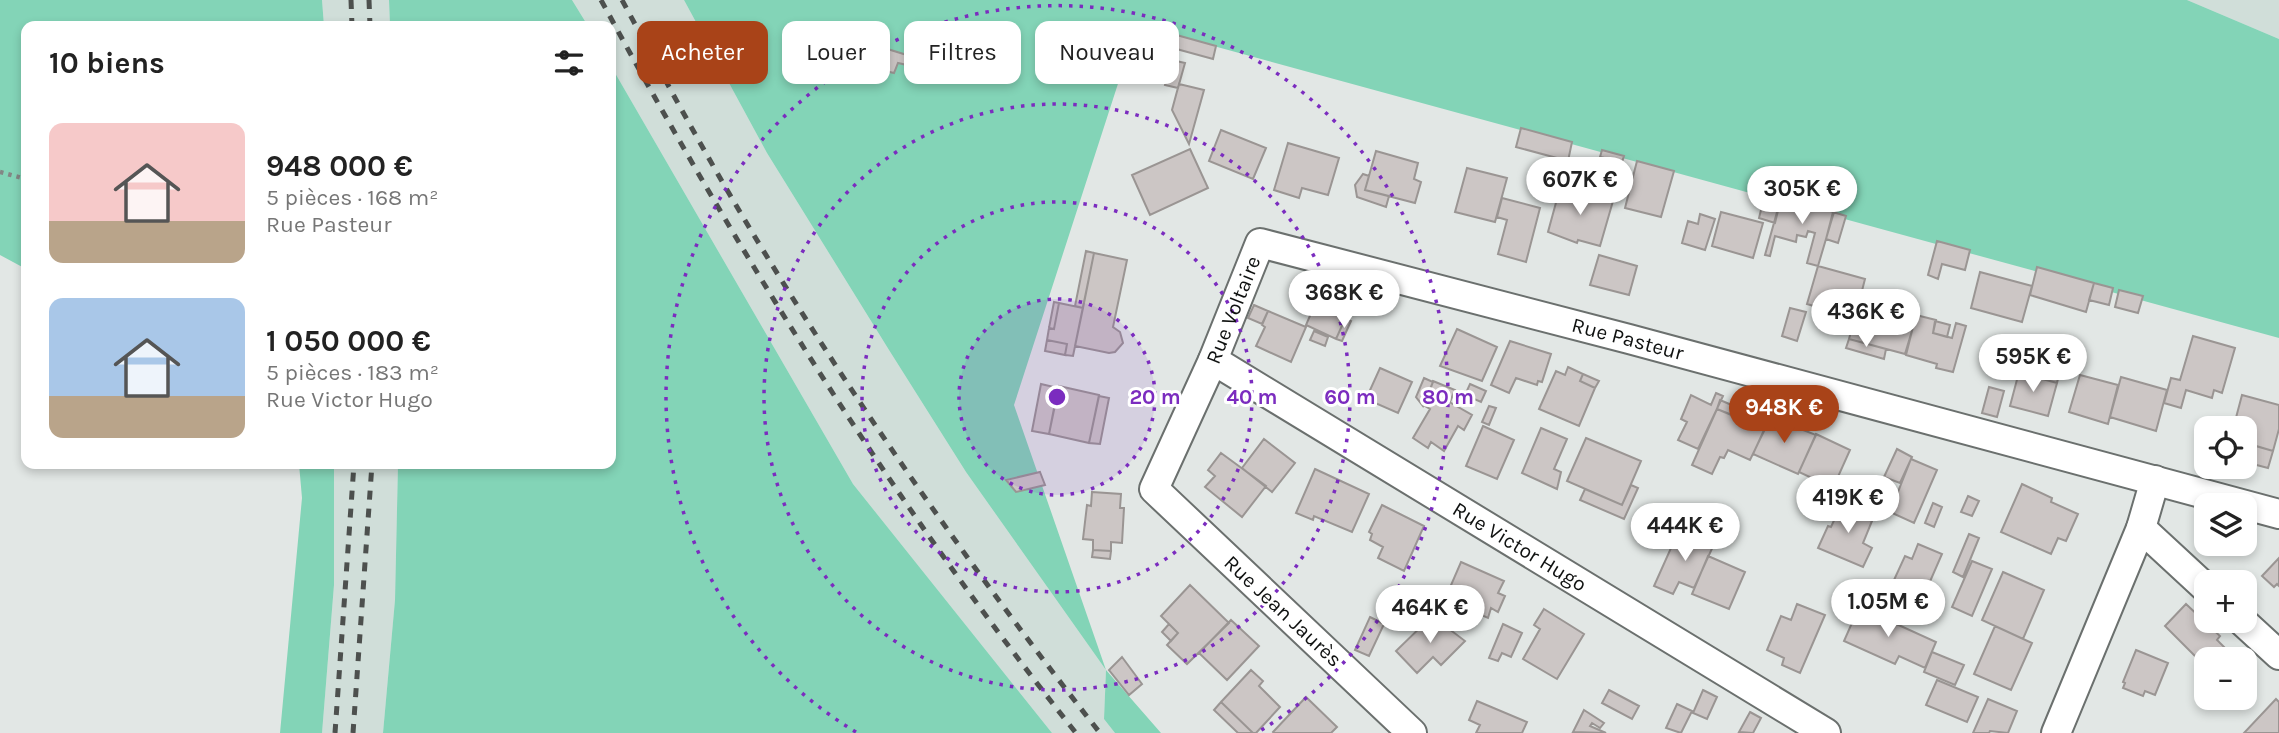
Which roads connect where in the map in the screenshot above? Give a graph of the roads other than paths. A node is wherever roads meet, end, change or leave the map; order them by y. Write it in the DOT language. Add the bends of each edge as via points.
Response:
graph roads {
  1 [pos="1259,243"];
  2 [pos="1213,360"];
  3 [pos="2155,480"];
  4 [pos="1154,489"];
  5 [pos="2279,514"];
  6 [pos="2141,528"];
  7 [pos="2194,577"];
  8 [pos="2255,633"];
  9 [pos="2279,656"];
  10 [pos="1412,733"];
  11 [pos="1826,733"];
  12 [pos="2056,733"];
  1 -- 2 [label="street, Rue Voltaire"];
  1 -- 3 [label="street, Rue Pasteur"];
  2 -- 4 [label="street, Rue Voltaire"];
  2 -- 11 [label="street, Rue Victor Hugo"];
  3 -- 5 [label="street, Rue Pasteur"];
  3 -- 6 [label="street"];
  4 -- 10 [label="street, Rue Jean Jaurès"];
  6 -- 7 [label="street"];
  6 -- 12 [label="street"];
  8 -- 9 [label="street"];
}
